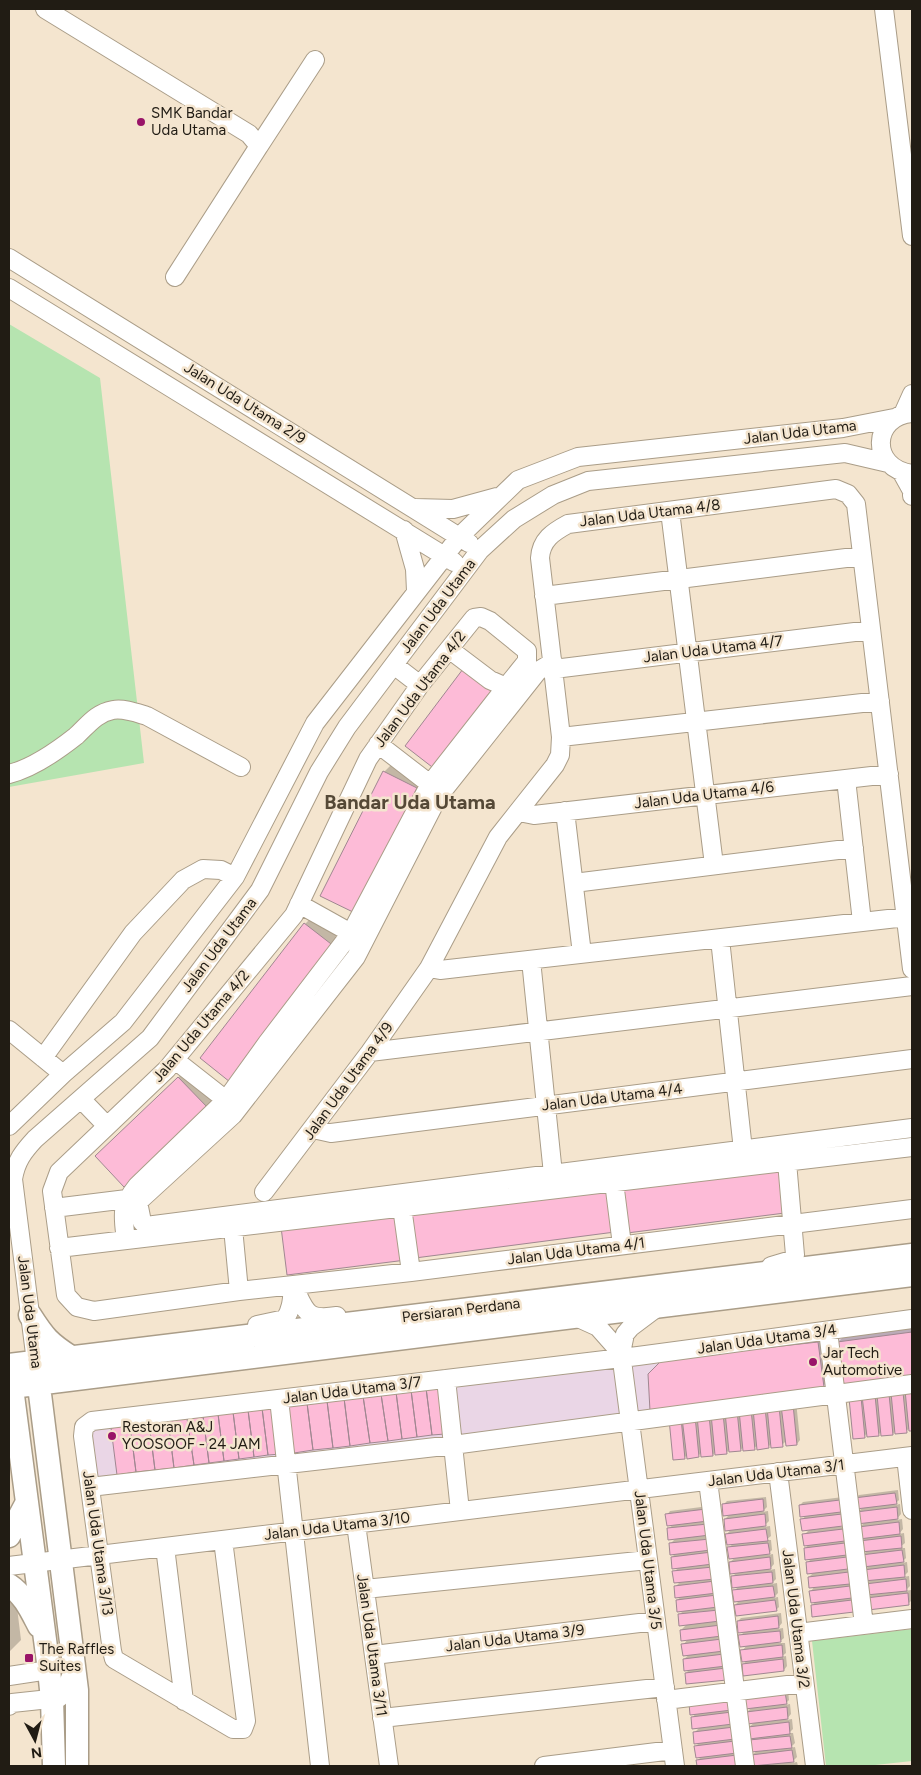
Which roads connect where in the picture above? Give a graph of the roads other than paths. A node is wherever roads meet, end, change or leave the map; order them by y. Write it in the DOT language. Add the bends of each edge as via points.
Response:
graph roads {
  1 [pos="45,9"];
  2 [pos="884,9"];
  3 [pos="316,60"];
  4 [pos="259,146"];
  5 [pos="912,236"];
  6 [pos="9,258"];
  7 [pos="175,277"];
  8 [pos="9,288"];
  9 [pos="912,394"];
  10 [pos="903,415"];
  11 [pos="901,470"];
  12 [pos="502,495"];
  13 [pos="912,496"];
  14 [pos="414,508"];
  15 [pos="670,511"];
  16 [pos="404,530"];
  17 [pos="460,536"];
  18 [pos="480,550"];
  19 [pos="444,555"];
  20 [pos="862,556"];
  21 [pos="464,569"];
  22 [pos="678,579"];
  23 [pos="416,592"];
  24 [pos="544,596"];
  25 [pos="871,630"];
  26 [pos="449,649"];
  27 [pos="687,653"];
  28 [pos="394,665"];
  29 [pos="554,666"];
  30 [pos="420,685"];
  31 [pos="506,687"];
  32 [pos="880,701"];
  33 [pos="696,722"];
  34 [pos="561,737"];
  35 [pos="378,744"];
  36 [pos="242,767"];
  37 [pos="9,774"];
  38 [pos="889,774"];
  39 [pos="846,779"];
  40 [pos="430,784"];
  41 [pos="705,795"];
  42 [pos="565,811"];
  43 [pos="519,812"];
  44 [pos="905,845"];
  45 [pos="854,848"];
  46 [pos="714,865"];
  47 [pos="235,878"];
  48 [pos="574,883"];
  49 [pos="299,904"];
  50 [pos="906,917"];
  51 [pos="862,922"];
  52 [pos="351,933"];
  53 [pos="720,938"];
  54 [pos="582,954"];
  55 [pos="531,960"];
  56 [pos="429,968"];
  57 [pos="912,969"];
  58 [pos="912,986"];
  59 [pos="727,1008"];
  60 [pos="9,1030"];
  61 [pos="538,1032"];
  62 [pos="370,1052"];
  63 [pos="43,1058"];
  64 [pos="912,1059"];
  65 [pos="175,1060"];
  66 [pos="64,1074"];
  67 [pos="735,1082"];
  68 [pos="81,1098"];
  69 [pos="226,1100"];
  70 [pos="546,1106"];
  71 [pos="9,1126"];
  72 [pos="107,1126"];
  73 [pos="912,1128"];
  74 [pos="313,1129"];
  75 [pos="912,1147"];
  76 [pos="743,1150"];
  77 [pos="787,1162"];
  78 [pos="553,1174"];
  79 [pos="614,1182"];
  80 [pos="264,1192"];
  81 [pos="127,1199"];
  82 [pos="54,1208"];
  83 [pos="402,1208"];
  84 [pos="912,1209"];
  85 [pos="794,1224"];
  86 [pos="233,1228"];
  87 [pos="126,1240"];
  88 [pos="622,1245"];
  89 [pos="60,1248"];
  90 [pos="912,1255"];
  91 [pos="411,1272"];
  92 [pos="742,1275"];
  93 [pos="912,1275"];
  94 [pos="293,1285"];
  95 [pos="239,1291"];
  96 [pos="660,1306"];
  97 [pos="30,1315"];
  98 [pos="413,1316"];
  99 [pos="576,1317"];
  100 [pos="912,1319"];
  101 [pos="828,1331"];
  102 [pos="196,1342"];
  103 [pos="621,1356"];
  104 [pos="71,1368"];
  105 [pos="10,1370"];
  106 [pos="37,1372"];
  107 [pos="446,1379"];
  108 [pos="912,1384"];
  109 [pos="836,1394"];
  110 [pos="279,1399"];
  111 [pos="630,1423"];
  112 [pos="84,1426"];
  113 [pos="44,1427"];
  114 [pos="453,1445"];
  115 [pos="909,1456"];
  116 [pos="286,1463"];
  117 [pos="844,1464"];
  118 [pos="778,1472"];
  119 [pos="708,1481"];
  120 [pos="90,1487"];
  121 [pos="639,1490"];
  122 [pos="27,1502"];
  123 [pos="912,1510"];
  124 [pos="460,1511"];
  125 [pos="356,1524"];
  126 [pos="294,1532"];
  127 [pos="9,1536"];
  128 [pos="223,1540"];
  129 [pos="165,1547"];
  130 [pos="100,1556"];
  131 [pos="60,1560"];
  132 [pos="648,1560"];
  133 [pos="35,1563"];
  134 [pos="9,1566"];
  135 [pos="9,1585"];
  136 [pos="365,1590"];
  137 [pos="912,1619"];
  138 [pos="656,1621"];
  139 [pos="864,1625"];
  140 [pos="798,1633"];
  141 [pos="45,1636"];
  142 [pos="374,1654"];
  143 [pos="74,1669"];
  144 [pos="49,1670"];
  145 [pos="9,1675"];
  146 [pos="804,1683"];
  147 [pos="736,1691"];
  148 [pos="665,1694"];
  149 [pos="52,1699"];
  150 [pos="184,1701"];
  151 [pos="10,1704"];
  152 [pos="382,1718"];
  153 [pos="674,1758"];
  154 [pos="54,1766"];
  155 [pos="77,1766"];
  156 [pos="320,1766"];
  157 [pos="389,1766"];
  158 [pos="544,1766"];
  159 [pos="745,1766"];
  160 [pos="815,1766"];
  1 -- 4 [label="street" via="249,134"];
  2 -- 5 [label="street"];
  3 -- 4 [label="street"];
  4 -- 7 [label="street"];
  6 -- 14 [label="street, Jalan Uda Utama 2/9"];
  8 -- 16 [label="street, Jalan Uda Utama 2/9"];
  9 -- 10 [label="street"];
  10 -- 11 [label="street" via="887,425 882,439 883,454"];
  10 -- 12 [label="street, Jalan Uda Utama" via="843,428 578,457 518,480"];
  11 -- 13 [label="street"];
  11 -- 18 [label="street, Jalan Uda Utama" via="845,453 588,480 553,495 514,518"];
  12 -- 14 [label="street" via="453,510"];
  12 -- 17 [label="street, Jalan Uda Utama"];
  14 -- 17 [label="street, Jalan Uda Utama 2/9"];
  15 -- 20 [label="street, Jalan Uda Utama 4/8" via="836,490 848,494 856,504"];
  15 -- 22 [label="street"];
  15 -- 24 [label="street, Jalan Uda Utama 4/8" via="568,524 556,530 541,549"];
  16 -- 19 [label="street, Jalan Uda Utama 2/9"];
  16 -- 23 [label="street" via="415,569"];
  17 -- 18 [label="street, Jalan Uda Utama 2/9"];
  17 -- 19 [label="street, Jalan Uda Utama"];
  18 -- 21 [label="street, Jalan Uda Utama"];
  19 -- 21 [label="street, Jalan Uda Utama 2/9"];
  19 -- 23 [label="street, Jalan Uda Utama"];
  20 -- 22 [label="street"];
  20 -- 25 [label="street"];
  21 -- 28 [label="street, Jalan Uda Utama"];
  22 -- 24 [label="street"];
  22 -- 27 [label="street"];
  23 -- 47 [label="street, Jalan Uda Utama" via="315,722"];
  24 -- 29 [label="street, Jalan Uda Utama 4/8"];
  25 -- 27 [label="street, Jalan Uda Utama 4/7"];
  25 -- 32 [label="street"];
  26 -- 30 [label="street, Jalan Uda Utama 4/2"];
  26 -- 31 [label="street" via="490,680"];
  26 -- 31 [label="street, Jalan Uda Utama 4/2" via="474,618 490,620 527,651 527,661"];
  27 -- 29 [label="street, Jalan Uda Utama 4/7"];
  27 -- 33 [label="street"];
  28 -- 30 [label="street"];
  28 -- 68 [label="street, Jalan Uda Utama" via="347,727 319,772 260,890 150,1038"];
  29 -- 34 [label="street, Jalan Uda Utama 4/8"];
  29 -- 78 [label="street" via="538,671 438,797 356,957 233,1115 138,1202 142,1222 146,1226"];
  30 -- 35 [label="street, Jalan Uda Utama 4/2"];
  31 -- 40 [label="street"];
  32 -- 33 [label="street"];
  32 -- 38 [label="street"];
  33 -- 34 [label="street"];
  33 -- 41 [label="street"];
  34 -- 43 [label="street, Jalan Uda Utama 4/8" via="560,755 555,765"];
  35 -- 40 [label="street"];
  35 -- 49 [label="street, Jalan Uda Utama 4/2"];
  36 -- 37 [label="street" via="147,716 115,710 97,716 37,762"];
  38 -- 39 [label="street, Jalan Uda Utama 4/6"];
  38 -- 44 [label="street"];
  39 -- 41 [label="street, Jalan Uda Utama 4/6"];
  39 -- 45 [label="street"];
  40 -- 52 [label="street"];
  41 -- 42 [label="street, Jalan Uda Utama 4/6"];
  41 -- 46 [label="street"];
  42 -- 43 [label="street, Jalan Uda Utama 4/6" via="534,815"];
  42 -- 48 [label="street"];
  43 -- 56 [label="street, Jalan Uda Utama 4/9" via="498,837"];
  44 -- 50 [label="street"];
  45 -- 46 [label="street"];
  45 -- 51 [label="street"];
  46 -- 48 [label="street"];
  47 -- 63 [label="street" via="220,870 204,869 183,880 133,933"];
  47 -- 66 [label="street, Jalan Uda Utama" via="123,1022"];
  48 -- 54 [label="street"];
  49 -- 52 [label="street"];
  49 -- 65 [label="street, Jalan Uda Utama 4/2" via="294,915"];
  50 -- 51 [label="street"];
  50 -- 57 [label="street"];
  51 -- 53 [label="street"];
  52 -- 69 [label="street"];
  53 -- 54 [label="street"];
  53 -- 59 [label="street"];
  54 -- 55 [label="street"];
  55 -- 56 [label="street" via="440,970"];
  55 -- 61 [label="street"];
  56 -- 62 [label="street, Jalan Uda Utama 4/9"];
  58 -- 59 [label="street"];
  59 -- 61 [label="street"];
  59 -- 67 [label="street"];
  60 -- 63 [label="street"];
  61 -- 62 [label="street"];
  61 -- 70 [label="street"];
  62 -- 74 [label="street, Jalan Uda Utama 4/9"];
  63 -- 66 [label="street"];
  64 -- 67 [label="street, Jalan Uda Utama 4/4"];
  65 -- 69 [label="street"];
  65 -- 72 [label="street, Jalan Uda Utama 4/2"];
  66 -- 71 [label="street, Jalan Uda Utama"];
  67 -- 70 [label="street, Jalan Uda Utama 4/4"];
  67 -- 76 [label="street"];
  68 -- 72 [label="street"];
  68 -- 97 [label="street, Jalan Uda Utama" via="21,1153 15,1167 13,1179"];
  69 -- 81 [label="street"];
  70 -- 74 [label="street, Jalan Uda Utama 4/4" via="331,1134"];
  70 -- 78 [label="street"];
  72 -- 82 [label="street, Jalan Uda Utama 4/2" via="59,1172 52,1191"];
  73 -- 76 [label="street"];
  74 -- 80 [label="street, Jalan Uda Utama 4/9"];
  75 -- 77 [label="street"];
  76 -- 78 [label="street"];
  77 -- 79 [label="street"];
  77 -- 85 [label="street"];
  79 -- 83 [label="street"];
  79 -- 88 [label="street"];
  81 -- 82 [label="street"];
  81 -- 87 [label="street" via="123,1216"];
  82 -- 89 [label="street, Jalan Uda Utama 4/2"];
  83 -- 86 [label="street"];
  83 -- 91 [label="street"];
  84 -- 85 [label="street, Jalan Uda Utama 4/1"];
  85 -- 88 [label="street, Jalan Uda Utama 4/1"];
  85 -- 92 [label="street" via="795,1255 791,1260"];
  86 -- 87 [label="street"];
  86 -- 95 [label="street"];
  87 -- 89 [label="street"];
  88 -- 91 [label="street, Jalan Uda Utama 4/1"];
  89 -- 95 [label="street, Jalan Uda Utama 4/2" via="66,1295 77,1307 94,1311"];
  90 -- 92 [label="main road, Persiaran Perdana"];
  91 -- 94 [label="street, Jalan Uda Utama 4/1"];
  92 -- 98 [label="main road, Persiaran Perdana"];
  93 -- 96 [label="main road, Persiaran Perdana"];
  94 -- 95 [label="street, Jalan Uda Utama 4/1"];
  94 -- 98 [label="street" via="310,1315 316,1318 378,1309 391,1309"];
  94 -- 102 [label="street" via="291,1306 285,1319 229,1329"];
  96 -- 99 [label="main road, Persiaran Perdana"];
  96 -- 103 [label="street" via="625,1334"];
  97 -- 104 [label="main road"];
  97 -- 106 [label="street, Jalan Uda Utama"];
  98 -- 102 [label="main road, Persiaran Perdana"];
  99 -- 103 [label="street" via="598,1327"];
  99 -- 104 [label="main road, Persiaran Perdana"];
  100 -- 101 [label="street, Jalan Uda Utama 3/4"];
  101 -- 103 [label="street, Jalan Uda Utama 3/4"];
  101 -- 109 [label="street"];
  102 -- 104 [label="main road, Persiaran Perdana"];
  103 -- 107 [label="street, Jalan Uda Utama 3/7"];
  103 -- 111 [label="street, Jalan Uda Utama 3/5"];
  104 -- 106 [label="main road, Persiaran Perdana"];
  104 -- 113 [label="main road" via="49,1407"];
  105 -- 106 [label="main road, Persiaran Perdana"];
  105 -- 122 [label="main road"];
  106 -- 113 [label="main road, Jalan Uda Utama"];
  107 -- 110 [label="street, Jalan Uda Utama 3/7"];
  107 -- 114 [label="street"];
  108 -- 109 [label="street"];
  109 -- 111 [label="street"];
  109 -- 117 [label="street"];
  110 -- 112 [label="street, Jalan Uda Utama 3/7" via="92,1421"];
  110 -- 116 [label="street"];
  111 -- 114 [label="street"];
  111 -- 121 [label="street, Jalan Uda Utama 3/5"];
  112 -- 120 [label="street, Jalan Uda Utama 3/13"];
  113 -- 131 [label="main road, Jalan Uda Utama"];
  114 -- 116 [label="street"];
  114 -- 124 [label="street"];
  115 -- 117 [label="street, Jalan Uda Utama 3/1"];
  115 -- 123 [label="street"];
  116 -- 120 [label="street"];
  116 -- 126 [label="street"];
  117 -- 118 [label="street, Jalan Uda Utama 3/1"];
  117 -- 139 [label="street"];
  118 -- 119 [label="street, Jalan Uda Utama 3/1"];
  118 -- 140 [label="street, Jalan Uda Utama 3/2"];
  119 -- 121 [label="street, Jalan Uda Utama 3/1"];
  119 -- 147 [label="street"];
  120 -- 130 [label="street, Jalan Uda Utama 3/13"];
  121 -- 124 [label="street, Jalan Uda Utama 3/10"];
  121 -- 132 [label="street, Jalan Uda Utama 3/5"];
  122 -- 127 [label="main road"];
  122 -- 133 [label="main road"];
  124 -- 125 [label="street, Jalan Uda Utama 3/10"];
  125 -- 126 [label="street, Jalan Uda Utama 3/10"];
  125 -- 136 [label="street, Jalan Uda Utama 3/11"];
  126 -- 128 [label="street, Jalan Uda Utama 3/10"];
  126 -- 156 [label="street"];
  128 -- 129 [label="street, Jalan Uda Utama 3/10"];
  128 -- 150 [label="street" via="246,1721 243,1729 233,1729"];
  129 -- 130 [label="street, Jalan Uda Utama 3/10"];
  129 -- 150 [label="street"];
  130 -- 131 [label="street, Jalan Uda Utama 3/10"];
  130 -- 150 [label="street, Jalan Uda Utama 3/13" via="114,1659"];
  131 -- 133 [label="street, Jalan Uda Utama 3/10"];
  131 -- 143 [label="main road, Jalan Uda Utama"];
  132 -- 136 [label="street"];
  132 -- 138 [label="street, Jalan Uda Utama 3/5"];
  133 -- 134 [label="street, Jalan Uda Utama 3/10"];
  133 -- 141 [label="main road"];
  135 -- 141 [label="main road" via="26,1602"];
  136 -- 142 [label="street, Jalan Uda Utama 3/11"];
  137 -- 139 [label="street"];
  138 -- 142 [label="street, Jalan Uda Utama 3/9"];
  138 -- 148 [label="street, Jalan Uda Utama 3/5"];
  139 -- 140 [label="street"];
  140 -- 146 [label="street, Jalan Uda Utama 3/2"];
  141 -- 144 [label="main road"];
  142 -- 152 [label="street, Jalan Uda Utama 3/11"];
  143 -- 149 [label="street" via="62,1696"];
  143 -- 155 [label="main road, Jalan Uda Utama"];
  144 -- 145 [label="street"];
  144 -- 149 [label="main road"];
  145 -- 151 [label="street"];
  146 -- 147 [label="street"];
  146 -- 160 [label="street, Jalan Uda Utama 3/2"];
  147 -- 148 [label="street"];
  147 -- 159 [label="street"];
  148 -- 152 [label="street"];
  148 -- 153 [label="street, Jalan Uda Utama 3/5"];
  149 -- 151 [label="street"];
  149 -- 154 [label="main road"];
  152 -- 157 [label="street, Jalan Uda Utama 3/11"];
  153 -- 158 [label="street"];
}
